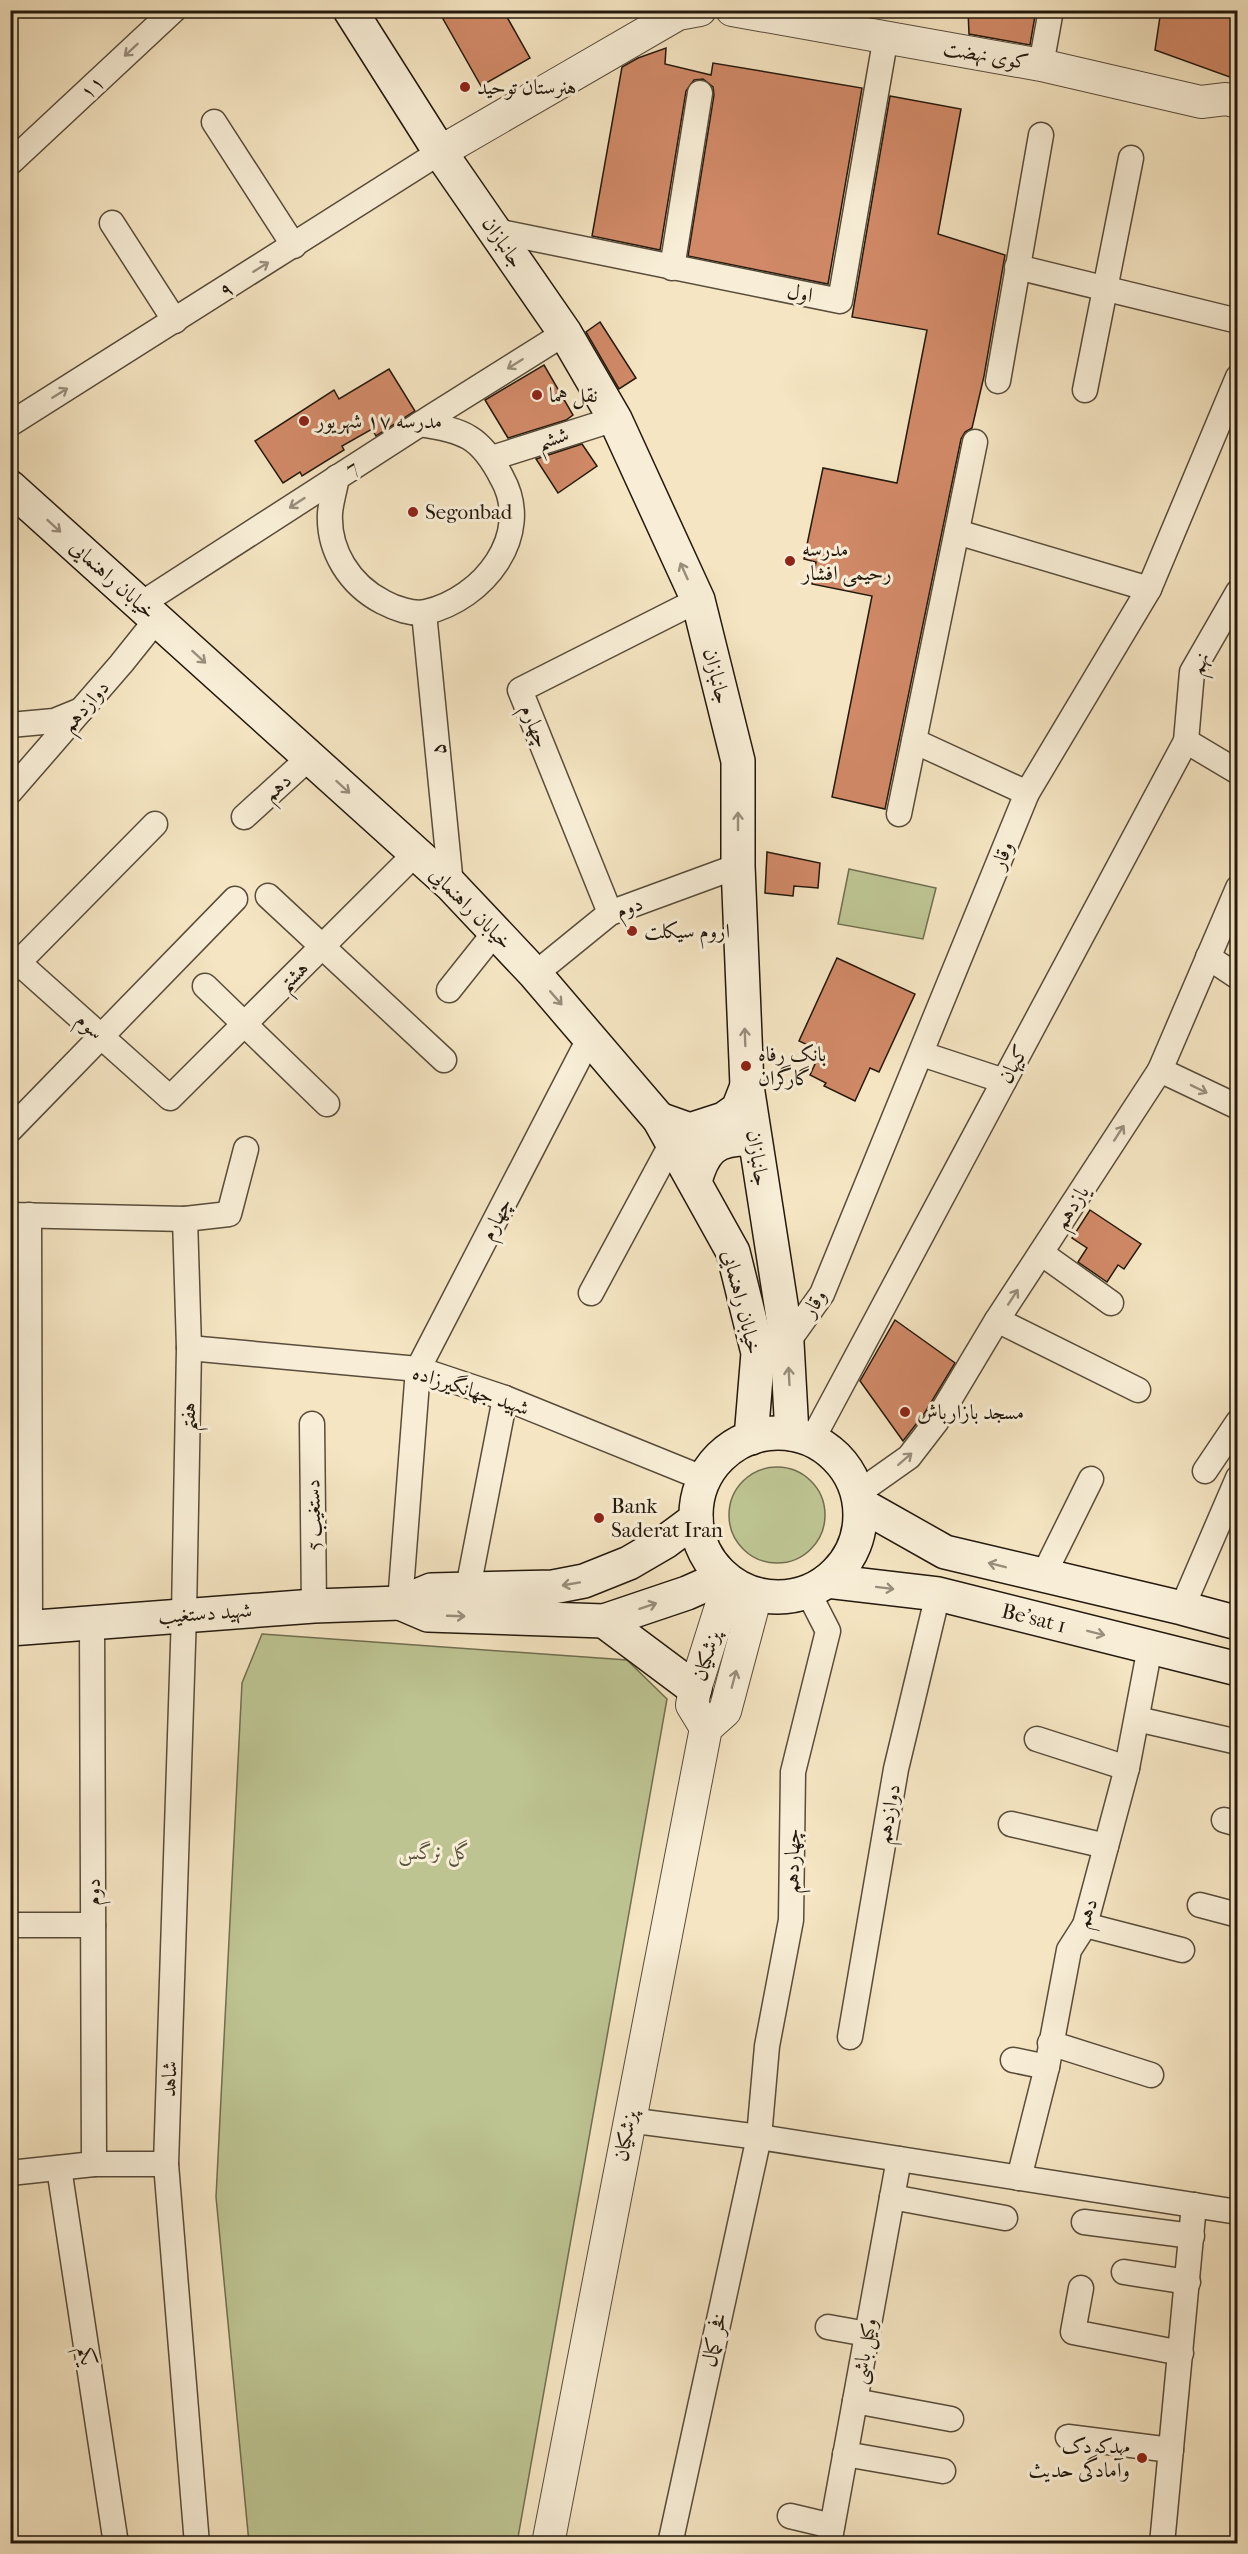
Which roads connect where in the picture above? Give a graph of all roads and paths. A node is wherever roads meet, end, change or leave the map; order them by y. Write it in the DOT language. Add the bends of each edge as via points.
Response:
graph roads {
  1 [pos="174,10"];
  2 [pos="350,10"];
  3 [pos="732,10"];
  4 [pos="1051,10"];
  5 [pos="684,12"];
  6 [pos="886,36"];
  7 [pos="1041,65"];
  8 [pos="700,93"];
  9 [pos="1201,102"];
  10 [pos="1238,102"];
  11 [pos="1238,117"];
  12 [pos="214,122"];
  13 [pos="1041,135"];
  14 [pos="440,152"];
  15 [pos="1131,158"];
  16 [pos="10,163"];
  17 [pos="112,224"];
  18 [pos="496,231"];
  19 [pos="294,246"];
  20 [pos="1017,267"];
  21 [pos="672,268"];
  22 [pos="1105,289"];
  23 [pos="175,321"];
  24 [pos="1238,321"];
  25 [pos="565,333"];
  26 [pos="1238,377"];
  27 [pos="998,381"];
  28 [pos="1085,390"];
  29 [pos="615,419"];
  30 [pos="10,424"];
  31 [pos="420,424"];
  32 [pos="975,442"];
  33 [pos="492,458"];
  34 [pos="337,477"];
  35 [pos="10,487"];
  36 [pos="957,532"];
  37 [pos="1149,589"];
  38 [pos="1238,592"];
  39 [pos="698,600"];
  40 [pos="149,612"];
  41 [pos="424,613"];
  42 [pos="82,710"];
  43 [pos="10,725"];
  44 [pos="914,741"];
  45 [pos="1186,741"];
  46 [pos="310,757"];
  47 [pos="1236,769"];
  48 [pos="10,792"];
  49 [pos="1027,793"];
  50 [pos="899,814"];
  51 [pos="244,817"];
  52 [pos="155,824"];
  53 [pos="416,853"];
  54 [pos="738,866"];
  55 [pos="451,885"];
  56 [pos="1238,888"];
  57 [pos="268,896"];
  58 [pos="235,899"];
  59 [pos="610,913"];
  60 [pos="496,931"];
  61 [pos="323,946"];
  62 [pos="1208,957"];
  63 [pos="13,963"];
  64 [pos="535,974"];
  65 [pos="1238,977"];
  66 [pos="205,986"];
  67 [pos="449,990"];
  68 [pos="245,1023"];
  69 [pos="101,1037"];
  70 [pos="590,1037"];
  71 [pos="922,1054"];
  72 [pos="444,1060"];
  73 [pos="1160,1070"];
  74 [pos="1004,1081"];
  75 [pos="747,1086"];
  76 [pos="170,1098"];
  77 [pos="327,1104"];
  78 [pos="1238,1107"];
  79 [pos="10,1130"];
  80 [pos="666,1130"];
  81 [pos="756,1147"];
  82 [pos="246,1149"];
  83 [pos="695,1181"];
  84 [pos="20,1215"];
  85 [pos="185,1219"];
  86 [pos="1041,1253"];
  87 [pos="591,1293"];
  88 [pos="1111,1303"];
  89 [pos="998,1320"];
  90 [pos="787,1343"];
  91 [pos="189,1348"];
  92 [pos="418,1369"];
  93 [pos="1138,1390"];
  94 [pos="505,1398"];
  95 [pos="1238,1422"];
  96 [pos="312,1424"];
  97 [pos="802,1437"];
  98 [pos="751,1438"];
  99 [pos="1205,1471"];
  100 [pos="1238,1478"];
  101 [pos="705,1479"];
  102 [pos="1091,1479"];
  103 [pos="859,1498"];
  104 [pos="696,1519"];
  105 [pos="1229,1519"];
  106 [pos="1043,1576"];
  107 [pos="736,1584"];
  108 [pos="817,1587"];
  109 [pos="468,1588"];
  110 [pos="938,1594"];
  111 [pos="400,1603"];
  112 [pos="314,1606"];
  113 [pos="1182,1608"];
  114 [pos="184,1614"];
  115 [pos="92,1621"];
  116 [pos="604,1621"];
  117 [pos="1238,1623"];
  118 [pos="20,1628"];
  119 [pos="1150,1647"];
  120 [pos="1238,1669"];
  121 [pos="695,1689"];
  122 [pos="1137,1719"];
  123 [pos="706,1728"];
  124 [pos="1036,1739"];
  125 [pos="1238,1742"];
  126 [pos="1127,1768"];
  127 [pos="1011,1824"];
  128 [pos="1106,1846"];
  129 [pos="1200,1905"];
  130 [pos="1238,1915"];
  131 [pos="10,1925"];
  132 [pos="93,1925"];
  133 [pos="1085,1926"];
  134 [pos="1182,1950"];
  135 [pos="850,2037"];
  136 [pos="1050,2043"];
  137 [pos="1013,2060"];
  138 [pos="1047,2067"];
  139 [pos="1151,2075"];
  140 [pos="628,2120"];
  141 [pos="759,2137"];
  142 [pos="900,2159"];
  143 [pos="94,2164"];
  144 [pos="166,2164"];
  145 [pos="59,2168"];
  146 [pos="10,2173"];
  147 [pos="1019,2178"];
  148 [pos="892,2197"];
  149 [pos="1194,2205"];
  150 [pos="1238,2212"];
  151 [pos="1005,2218"];
  152 [pos="1084,2222"];
  153 [pos="1192,2236"];
  154 [pos="1124,2272"];
  155 [pos="1188,2282"];
  156 [pos="1081,2288"];
  157 [pos="828,2327"];
  158 [pos="867,2334"];
  159 [pos="1180,2353"];
  160 [pos="855,2401"];
  161 [pos="951,2419"];
  162 [pos="1068,2437"];
  163 [pos="1171,2450"];
  164 [pos="845,2454"];
  165 [pos="943,2472"];
  166 [pos="790,2516"];
  167 [pos="830,2535"];
  168 [pos="116,2544"];
  169 [pos="196,2544"];
  170 [pos="548,2544"];
  171 [pos="670,2544"];
  172 [pos="1162,2544"];
  1 -- 16 [label="street, ۱۱, one-way"];
  2 -- 14 [label="main road, جانبازان" via="386,51"];
  3 -- 6 [label="street, کوی نهضت"];
  4 -- 7 [label="street"];
  5 -- 14 [label="street"];
  6 -- 7 [label="street, کوی نهضت"];
  6 -- 21 [label="street, اول" via="840,301"];
  7 -- 9 [label="street, کوی نهضت"];
  8 -- 21 [label="street"];
  9 -- 10 [label="street, کوی نهضت"];
  9 -- 11 [label="street" via="1219,113"];
  12 -- 19 [label="street"];
  13 -- 20 [label="street"];
  14 -- 18 [label="main road, جانبازان"];
  14 -- 19 [label="street, ۹"];
  15 -- 22 [label="street"];
  17 -- 23 [label="street"];
  18 -- 21 [label="street, اول"];
  18 -- 25 [label="main road, جانبازان"];
  23 -- 19 [label="street, ۹, one-way"];
  20 -- 22 [label="street"];
  20 -- 27 [label="street"];
  22 -- 24 [label="street"];
  22 -- 28 [label="street"];
  30 -- 23 [label="street, ۹, one-way"];
  25 -- 29 [label="main road, جانبازان"];
  25 -- 31 [label="street, 7, one-way"];
  26 -- 37 [label="street, وقار"];
  29 -- 33 [label="street, ششم"];
  39 -- 29 [label="main road, جانبازان, one-way"];
  31 -- 33 [label="street" via="453,429 474,440"];
  31 -- 34 [label="street, 7"];
  32 -- 36 [label="street"];
  33 -- 41 [label="street" via="506,483 511,512 508,542 495,568 474,590"];
  34 -- 40 [label="street, 7, one-way"];
  34 -- 41 [label="street" via="330,514 333,544 346,572 367,594 394,608"];
  35 -- 40 [label="main road, خیابان راهنمایی, one-way"];
  36 -- 37 [label="street"];
  36 -- 44 [label="street"];
  37 -- 49 [label="street, وقار"];
  38 -- 45 [label="street, نهم" via="1192,672"];
  54 -- 39 [label="main road, جانبازان, one-way" via="738,761"];
  39 -- 59 [label="street, چهارم" via="520,690"];
  40 -- 42 [label="street, دوازدهم"];
  40 -- 46 [label="main road, خیابان راهنمایی, one-way"];
  41 -- 55 [label="street, ۵"];
  42 -- 43 [label="street" via="54,721"];
  42 -- 48 [label="street, دوازدهم"];
  44 -- 49 [label="street"];
  44 -- 50 [label="street"];
  45 -- 47 [label="street"];
  45 -- 74 [label="street, کیهان"];
  46 -- 51 [label="street, دهم"];
  46 -- 53 [label="main road, خیابان راهنمایی, one-way"];
  49 -- 71 [label="street, وقار"];
  52 -- 63 [label="street"];
  53 -- 55 [label="main road, خیابان راهنمایی"];
  53 -- 61 [label="street, هشتم"];
  54 -- 59 [label="street, دوم"];
  75 -- 54 [label="main road, جانبازان, one-way"];
  55 -- 60 [label="main road, خیابان راهنمایی"];
  56 -- 62 [label="street, یازدهم"];
  57 -- 61 [label="street"];
  58 -- 69 [label="street"];
  59 -- 64 [label="street, دوم"];
  60 -- 64 [label="main road, خیابان راهنمایی"];
  60 -- 67 [label="street"];
  61 -- 68 [label="street, هشتم"];
  61 -- 72 [label="street"];
  62 -- 65 [label="street"];
  62 -- 73 [label="street, یازدهم"];
  63 -- 69 [label="street, سوم"];
  64 -- 70 [label="main road, خیابان راهنمایی, one-way"];
  66 -- 68 [label="street"];
  68 -- 76 [label="street, هشتم"];
  68 -- 77 [label="street"];
  69 -- 76 [label="street, سوم"];
  69 -- 79 [label="street"];
  70 -- 80 [label="main road, خیابان راهنمایی"];
  70 -- 92 [label="street, چهارم"];
  71 -- 74 [label="street"];
  71 -- 90 [label="street, وقار" via="822,1294"];
  73 -- 78 [label="street, one-way"];
  86 -- 73 [label="street, یازدهم, one-way"];
  74 -- 97 [label="street, کیهان"];
  75 -- 80 [label="main road" via="738,1109 724,1119 690,1130"];
  75 -- 81 [label="main road, جانبازان"];
  80 -- 83 [label="main road, خیابان راهنمایی"];
  80 -- 87 [label="street"];
  81 -- 83 [label="main road" via="747,1139 717,1144 700,1162"];
  81 -- 90 [label="main road, جانبازان"];
  82 -- 85 [label="street" via="229,1214"];
  83 -- 98 [label="main road, خیابان راهنمایی" via="733,1252 758,1353"];
  84 -- 85 [label="street"];
  84 -- 118 [label="street"];
  85 -- 91 [label="street, هفتم"];
  86 -- 88 [label="street"];
  89 -- 86 [label="street, یازدهم, one-way"];
  89 -- 93 [label="street"];
  103 -- 89 [label="street, یازدهم, one-way" via="909,1457 936,1422"];
  97 -- 90 [label="main road, جانبازان, one-way"];
  91 -- 92 [label="street, شهید جهانگیرزاده"];
  91 -- 114 [label="street, هفتم"];
  92 -- 94 [label="street, شهید جهانگیرزاده"];
  92 -- 111 [label="street"];
  94 -- 101 [label="street, شهید جهانگیرزاده"];
  94 -- 109 [label="street"];
  95 -- 99 [label="street"];
  96 -- 112 [label="street, دستغیب 5"];
  97 -- 98 [label="main road" via="771,1433"];
  97 -- 103 [label="main road" via="828,1449 841,1461"];
  98 -- 101 [label="main road" via="716,1461"];
  100 -- 105 [label="street"];
  101 -- 104 [label="main road"];
  102 -- 106 [label="street"];
  106 -- 103 [label="main road, Be'sat 1, one-way" via="945,1552"];
  103 -- 108 [label="main road" via="860,1526 854,1547 843,1566"];
  104 -- 107 [label="main road" via="707,1556"];
  104 -- 109 [label="main road, one-way" via="629,1563 584,1581 553,1587"];
  105 -- 113 [label="street"];
  106 -- 113 [label="main road, Be'sat 1"];
  107 -- 108 [label="main road" via="782,1597"];
  116 -- 107 [label="main road, one-way" via="687,1593"];
  107 -- 121 [label="street, پزشکیان"];
  123 -- 107 [label="street, پزشکیان, one-way" via="725,1711"];
  108 -- 110 [label="main road, Be'sat 1, one-way"];
  108 -- 141 [label="street, چهاردهم" via="828,1631 793,1772 791,1920 767,2046"];
  109 -- 111 [label="main road" via="431,1590"];
  110 -- 119 [label="main road, Be'sat 1, one-way"];
  110 -- 135 [label="street, دوازدهم" via="896,1768"];
  111 -- 112 [label="main road, شهید دستغیب"];
  111 -- 116 [label="main road, one-way" via="428,1615"];
  112 -- 114 [label="main road, شهید دستغیب"];
  113 -- 117 [label="main road, Be'sat 1"];
  114 -- 115 [label="main road, شهید دستغیب"];
  114 -- 144 [label="street, شاهد"];
  115 -- 118 [label="main road, شهید دستغیب"];
  115 -- 132 [label="street, دوم"];
  116 -- 121 [label="main road"];
  119 -- 120 [label="main road, Be'sat 1"];
  119 -- 122 [label="street, دهم"];
  121 -- 123 [label="street, پزشکیان" via="693,1705"];
  122 -- 125 [label="street"];
  122 -- 126 [label="street, دهم"];
  123 -- 140 [label="street, پزشکیان"];
  124 -- 126 [label="street"];
  126 -- 128 [label="street, دهم"];
  127 -- 128 [label="street"];
  128 -- 133 [label="street, دهم"];
  129 -- 130 [label="street"];
  131 -- 132 [label="street"];
  132 -- 143 [label="street, دوم"];
  133 -- 134 [label="street"];
  133 -- 136 [label="street, دهم" via="1069,1950"];
  136 -- 138 [label="street, دهم"];
  136 -- 139 [label="street"];
  137 -- 138 [label="street"];
  138 -- 147 [label="street, دهم" via="1030,2102"];
  140 -- 141 [label="street"];
  140 -- 170 [label="street, پزشکیان"];
  141 -- 142 [label="street"];
  141 -- 171 [label="street, فخر کمال"];
  142 -- 147 [label="street"];
  142 -- 148 [label="street, وکیل باشی"];
  143 -- 144 [label="street"];
  143 -- 145 [label="street"];
  144 -- 169 [label="street, شاهد"];
  145 -- 146 [label="street"];
  145 -- 168 [label="street, یکم"];
  147 -- 149 [label="street"];
  148 -- 151 [label="street"];
  148 -- 158 [label="street, وکیل باشی"];
  149 -- 150 [label="street"];
  149 -- 153 [label="street"];
  152 -- 153 [label="street"];
  153 -- 155 [label="street"];
  154 -- 155 [label="street"];
  155 -- 159 [label="street"];
  156 -- 159 [label="street" via="1073,2332"];
  157 -- 158 [label="street"];
  158 -- 160 [label="street, وکیل باشی"];
  159 -- 163 [label="street"];
  160 -- 161 [label="street"];
  160 -- 164 [label="street, وکیل باشی"];
  162 -- 163 [label="street"];
  163 -- 172 [label="street"];
  164 -- 165 [label="street"];
  164 -- 167 [label="street, وکیل باشی"];
  166 -- 167 [label="street"];
}
